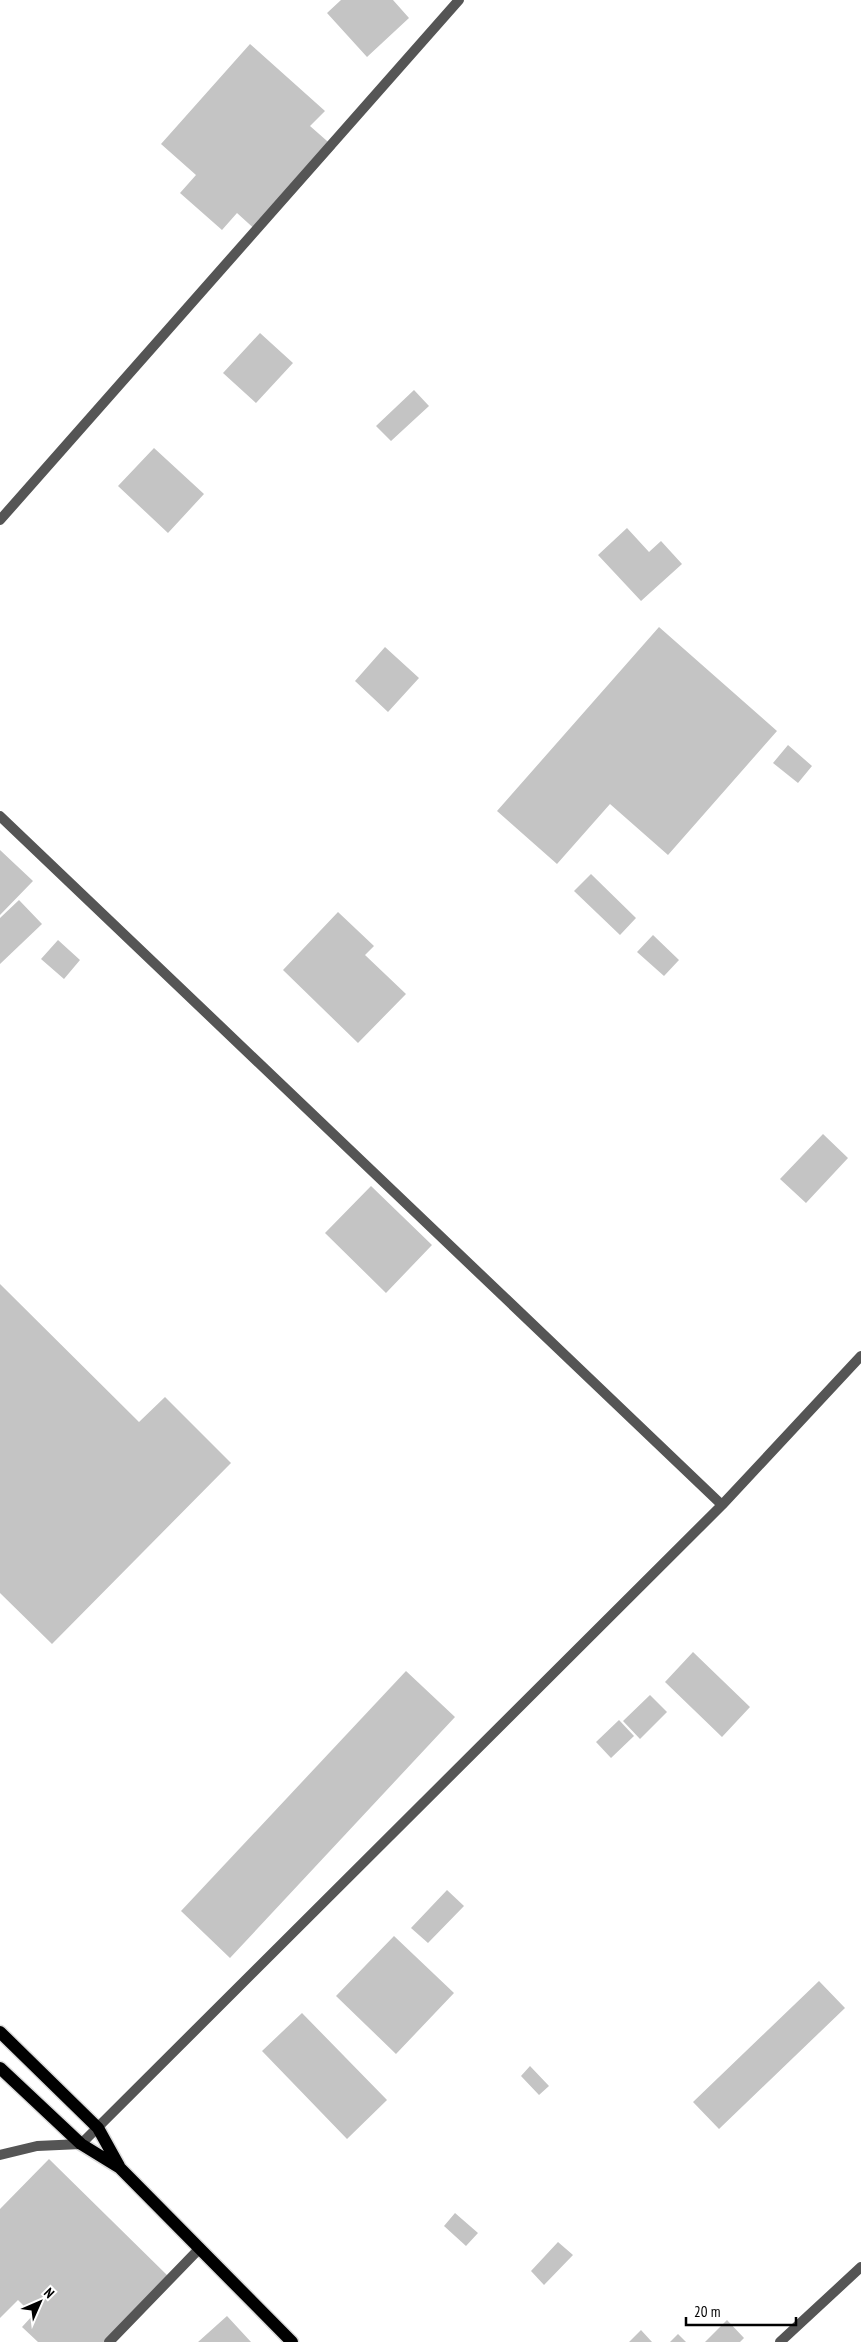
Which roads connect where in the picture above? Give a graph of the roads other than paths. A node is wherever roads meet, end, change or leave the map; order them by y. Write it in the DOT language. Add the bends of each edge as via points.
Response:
graph roads {
  1 [pos="458,0"];
  2 [pos="0,520"];
  3 [pos="0,816"];
  4 [pos="861,1356"];
  5 [pos="722,1505"];
  6 [pos="0,2032"];
  7 [pos="0,2068"];
  8 [pos="98,2128"];
  9 [pos="81,2144"];
  10 [pos="0,2155"];
  11 [pos="120,2168"];
  12 [pos="200,2248"];
  13 [pos="861,2267"];
  14 [pos="109,2342"];
  15 [pos="292,2342"];
  16 [pos="780,2342"];
  1 -- 2 [label="street"];
  3 -- 5 [label="street"];
  4 -- 5 [label="street"];
  5 -- 8 [label="street"];
  6 -- 8 [label="main road"];
  7 -- 9 [label="main road"];
  8 -- 9 [label="street"];
  8 -- 11 [label="main road"];
  9 -- 10 [label="street" via="37,2146"];
  9 -- 11 [label="main road"];
  11 -- 12 [label="main road"];
  12 -- 14 [label="street"];
  12 -- 15 [label="main road"];
  13 -- 16 [label="street"];
}
